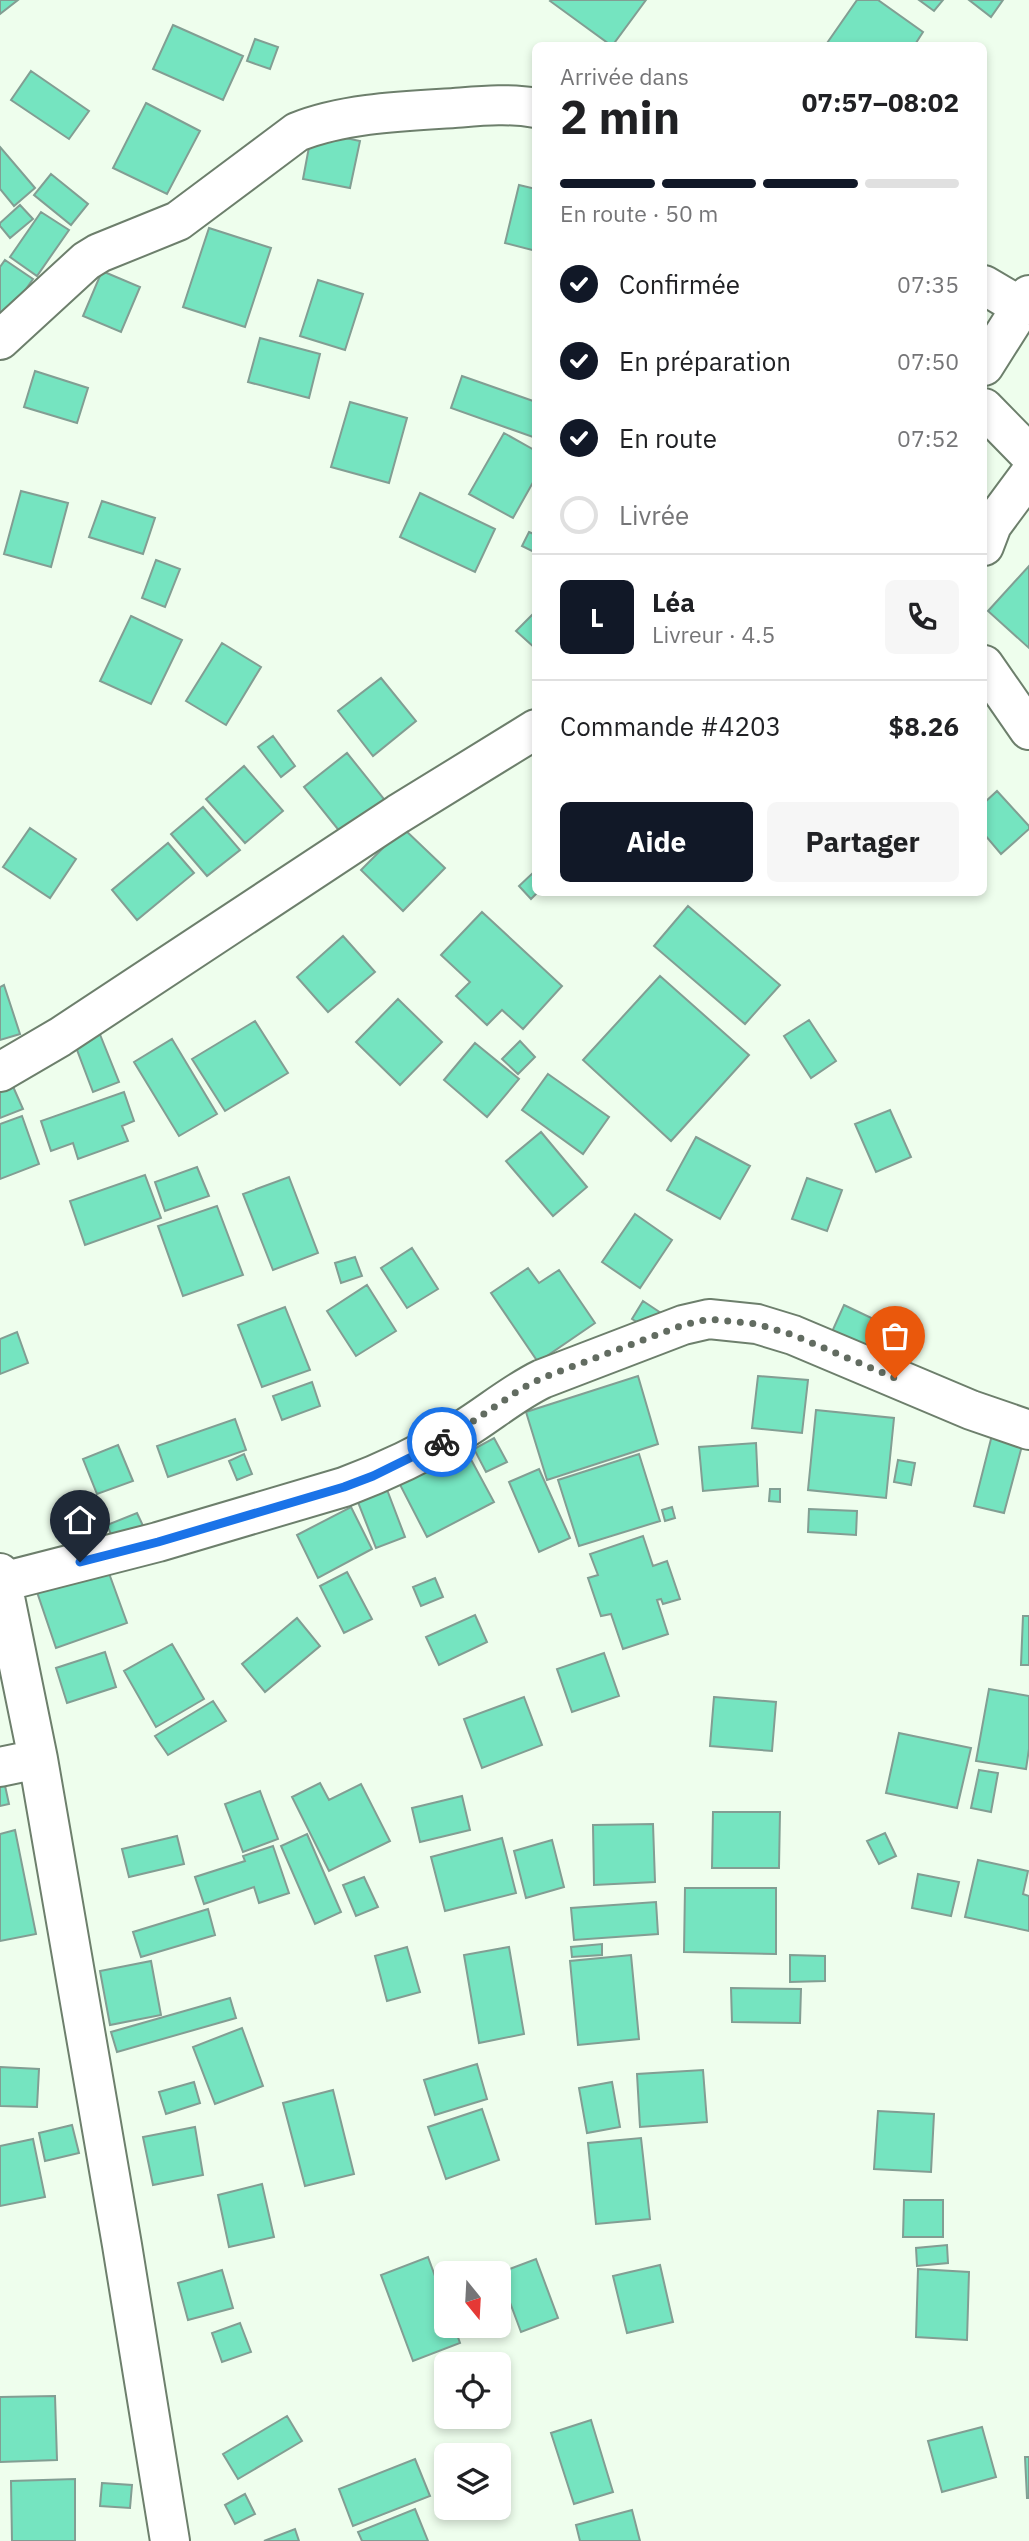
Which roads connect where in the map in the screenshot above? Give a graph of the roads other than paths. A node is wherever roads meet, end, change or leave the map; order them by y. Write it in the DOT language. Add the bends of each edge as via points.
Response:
graph roads {
  1 [pos="532,108"];
  2 [pos="987,286"];
  3 [pos="1025,301"];
  4 [pos="0,340"];
  5 [pos="987,361"];
  6 [pos="987,411"];
  7 [pos="1029,454"];
  8 [pos="1029,475"];
  9 [pos="987,538"];
  10 [pos="987,669"];
  11 [pos="1029,730"];
  12 [pos="532,731"];
  13 [pos="0,1072"];
  14 [pos="1029,1430"];
  15 [pos="1,1577"];
  16 [pos="38,1759"];
  17 [pos="0,1767"];
  18 [pos="170,2541"];
  1 -- 4 [label="street" via="400,111 317,124 297,132 178,222 86,261"];
  2 -- 3 [label="street"];
  3 -- 5 [label="street"];
  6 -- 7 [label="street"];
  8 -- 9 [label="street"];
  10 -- 11 [label="street"];
  12 -- 13 [label="street"];
  14 -- 15 [label="street" via="793,1335 757,1324 709,1319 542,1378 439,1444 344,1487 158,1542"];
  15 -- 16 [label="street"];
  16 -- 17 [label="street"];
  16 -- 18 [label="street"];
}
